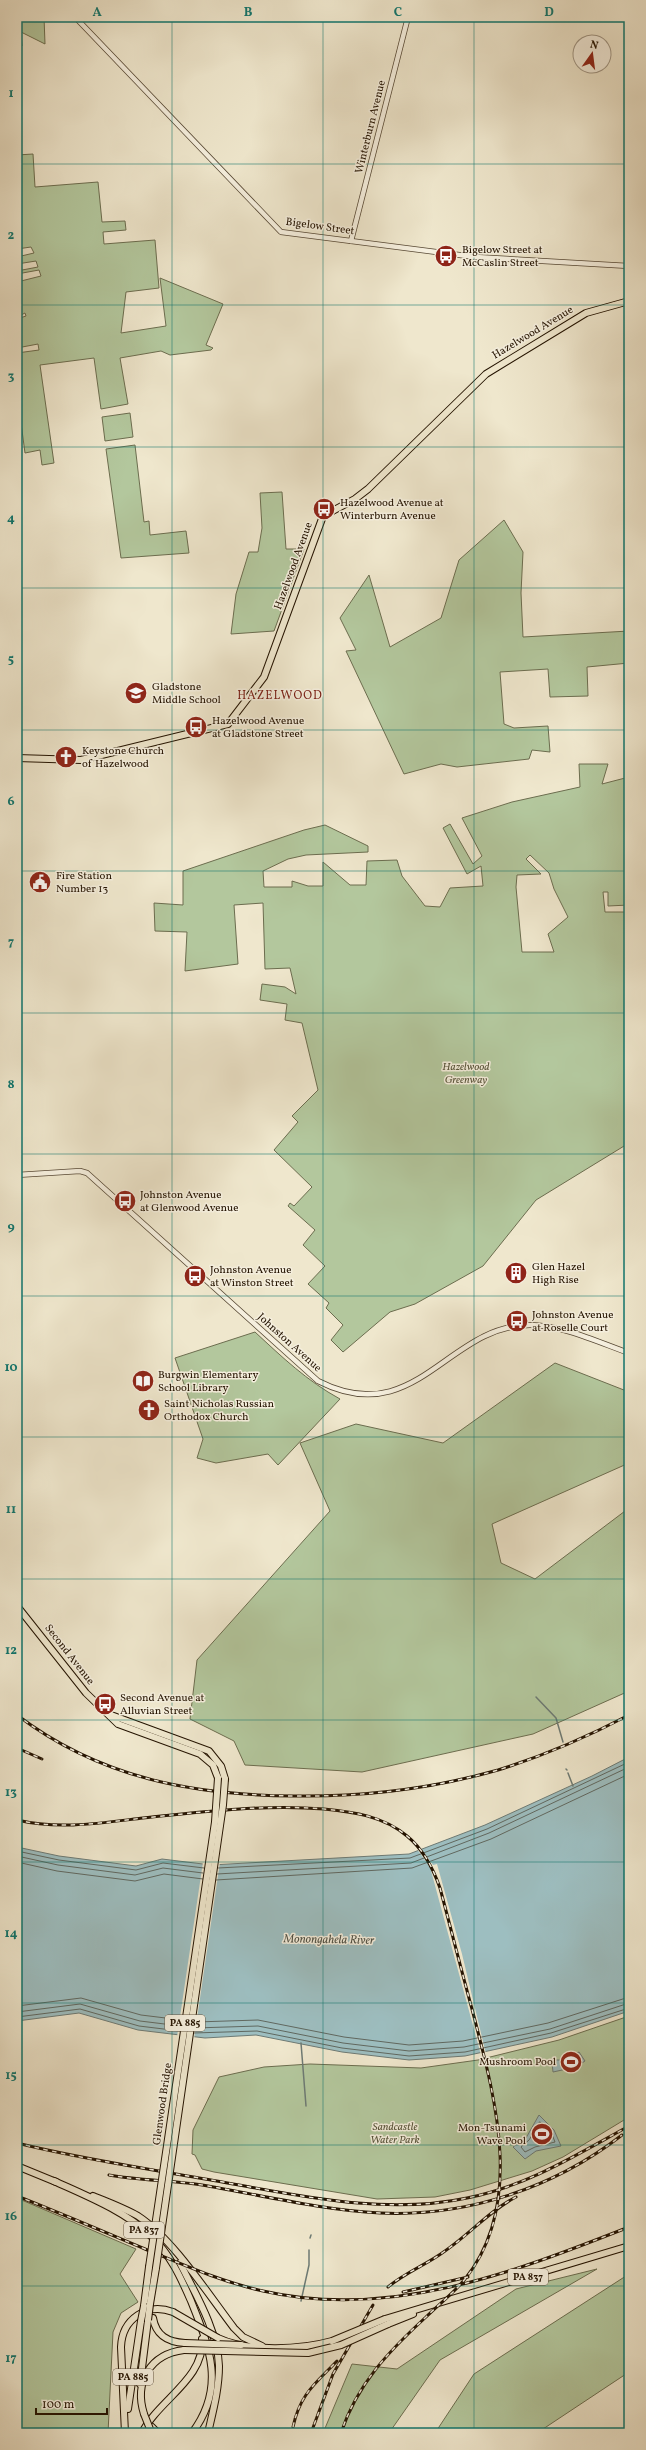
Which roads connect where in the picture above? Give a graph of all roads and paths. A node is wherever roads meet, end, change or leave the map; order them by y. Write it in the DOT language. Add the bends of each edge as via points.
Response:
graph roads {
  1 [pos="75,17"];
  2 [pos="408,17"];
  3 [pos="351,241"];
  4 [pos="629,266"];
  5 [pos="629,301"];
  6 [pos="17,758"];
  7 [pos="17,1175"];
  8 [pos="629,1353"];
  9 [pos="17,1606"];
  10 [pos="221,1779"];
  11 [pos="17,2166"];
  12 [pos="54,2181"];
  13 [pos="166,2241"];
  14 [pos="629,2246"];
  15 [pos="152,2267"];
  16 [pos="198,2318"];
  17 [pos="148,2320"];
  18 [pos="387,2321"];
  19 [pos="240,2345"];
  20 [pos="262,2346"];
  21 [pos="185,2347"];
  22 [pos="140,2398"];
  23 [pos="151,2430"];
  24 [pos="125,2433"];
  25 [pos="142,2433"];
  26 [pos="158,2433"];
  27 [pos="192,2433"];
  28 [pos="208,2433"];
  1 -- 3 [label="street, Bigelow Street" via="281,232"];
  2 -- 3 [label="street, Winterburn Avenue"];
  3 -- 4 [label="street, Bigelow Street" via="475,257"];
  5 -- 6 [label="main road, Hazelwood Avenue" via="586,313 486,374 368,489 323,516 264,677 228,724 81,760"];
  7 -- 8 [label="street, Johnston Avenue" via="80,1171 87,1174 318,1381 340,1391 364,1395 388,1393 408,1386 479,1340 501,1331 529,1325 567,1332"];
  9 -- 10 [label="main road, Second Avenue / PA 885" via="86,1693 118,1724 200,1754 213,1765"];
  10 -- 15 [label="main road, Glenwood Bridge / PA 885, bridge"];
  11 -- 12 [label="main road, PA 837"];
  12 -- 13 [label="main road, PA 837" via="139,2217"];
  12 -- 16 [label="main road, PA 837" via="119,2213 152,2237 172,2262"];
  13 -- 20 [label="main road, PA 837" via="243,2336"];
  13 -- 28 [label="main road" via="199,2303 217,2354 219,2379"];
  14 -- 18 [label="main road, PA 837"];
  15 -- 17 [label="main road, Glenwood Bridge / PA 885"];
  15 -- 17 [label="main road, Glenwood Bridge / PA 885, bridge" via="144,2306"];
  16 -- 25 [label="main road" via="202,2343 198,2362 185,2381 150,2419"];
  16 -- 27 [label="main road, PA 837" via="208,2343 212,2372 207,2404"];
  17 -- 21 [label="main road" via="161,2335"];
  17 -- 22 [label="main road, Glenwood Bridge / PA 885" via="140,2373"];
  17 -- 24 [label="main road, Glenwood Bridge / PA 885"];
  18 -- 20 [label="main road, PA 837, bridge" via="321,2344 300,2347"];
  18 -- 21 [label="main road, PA 837, bridge" via="341,2345 308,2353"];
  19 -- 20 [label="main road"];
  19 -- 21 [label="main road, bridge"];
  19 -- 24 [label="main road, bridge" via="218,2338 173,2312 157,2308 147,2310 131,2319 123,2333 121,2347"];
  21 -- 22 [label="main road, PA 837" via="161,2356 149,2366"];
  22 -- 23 [label="main road, PA 837, bridge"];
  23 -- 26 [label="main road, PA 837"];
}
